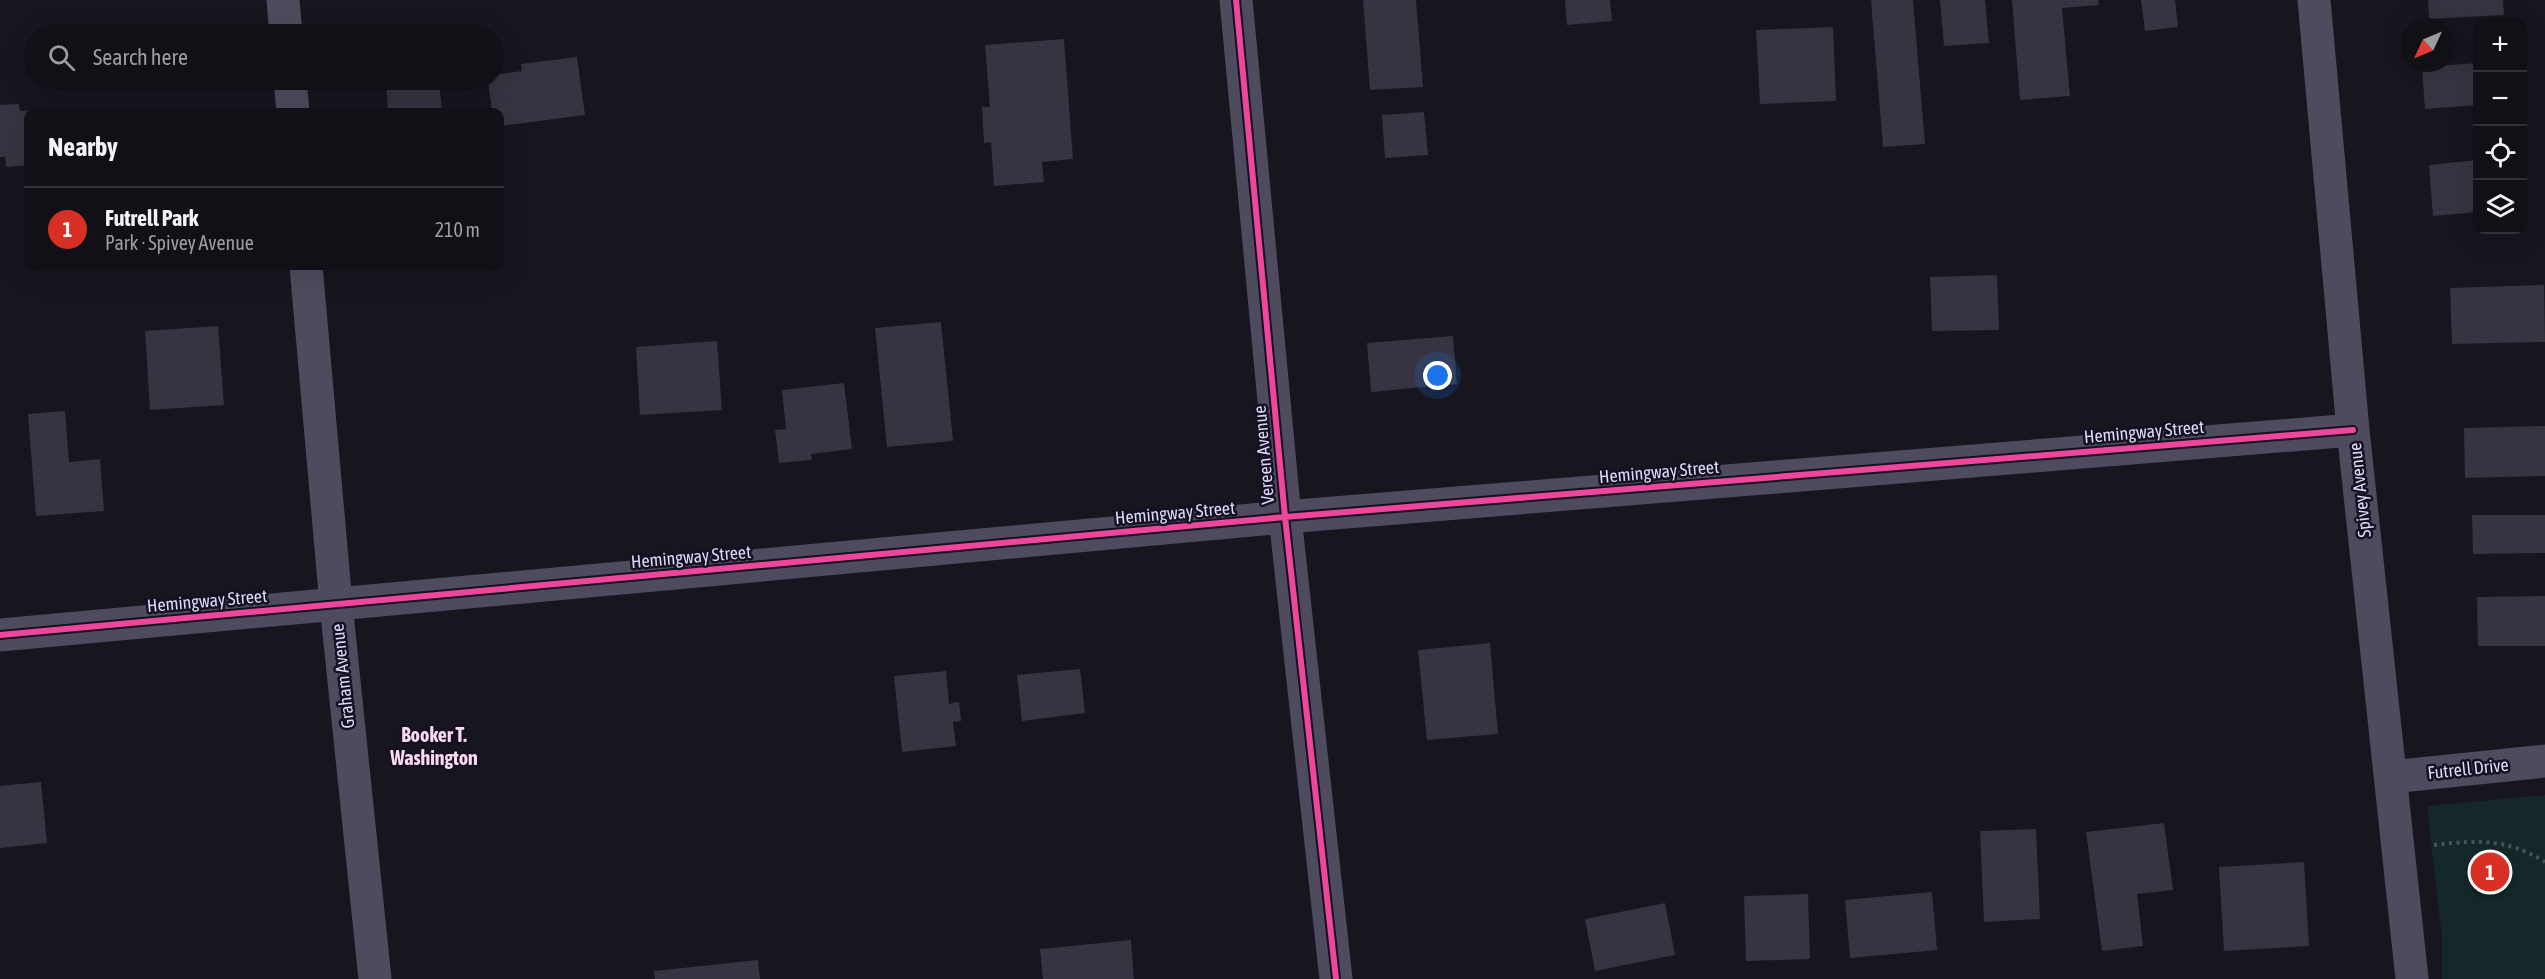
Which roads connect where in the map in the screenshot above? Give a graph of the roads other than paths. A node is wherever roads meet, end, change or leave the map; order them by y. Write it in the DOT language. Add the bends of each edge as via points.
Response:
graph roads {
  1 [pos="283,0"];
  2 [pos="1236,0"];
  3 [pos="2314,0"];
  4 [pos="285,24"];
  5 [pos="291,90"];
  6 [pos="293,108"];
  7 [pos="306,270"];
  8 [pos="2353,430"];
  9 [pos="1285,518"];
  10 [pos="336,604"];
  11 [pos="0,635"];
  12 [pos="2545,761"];
  13 [pos="2391,777"];
  14 [pos="375,979"];
  15 [pos="1336,979"];
  16 [pos="2412,979"];
  1 -- 4 [label="street"];
  2 -- 9 [label="street, Vereen Avenue"];
  3 -- 8 [label="street, Spivey Avenue"];
  5 -- 6 [label="street"];
  7 -- 10 [label="street, Graham Avenue"];
  8 -- 9 [label="street, Hemingway Street"];
  8 -- 13 [label="street, Spivey Avenue"];
  9 -- 10 [label="street, Hemingway Street"];
  9 -- 15 [label="street, Vereen Avenue"];
  10 -- 11 [label="street, Hemingway Street"];
  10 -- 14 [label="street, Graham Avenue"];
  12 -- 13 [label="street, Futrell Drive"];
  13 -- 16 [label="street, Spivey Avenue"];
}
